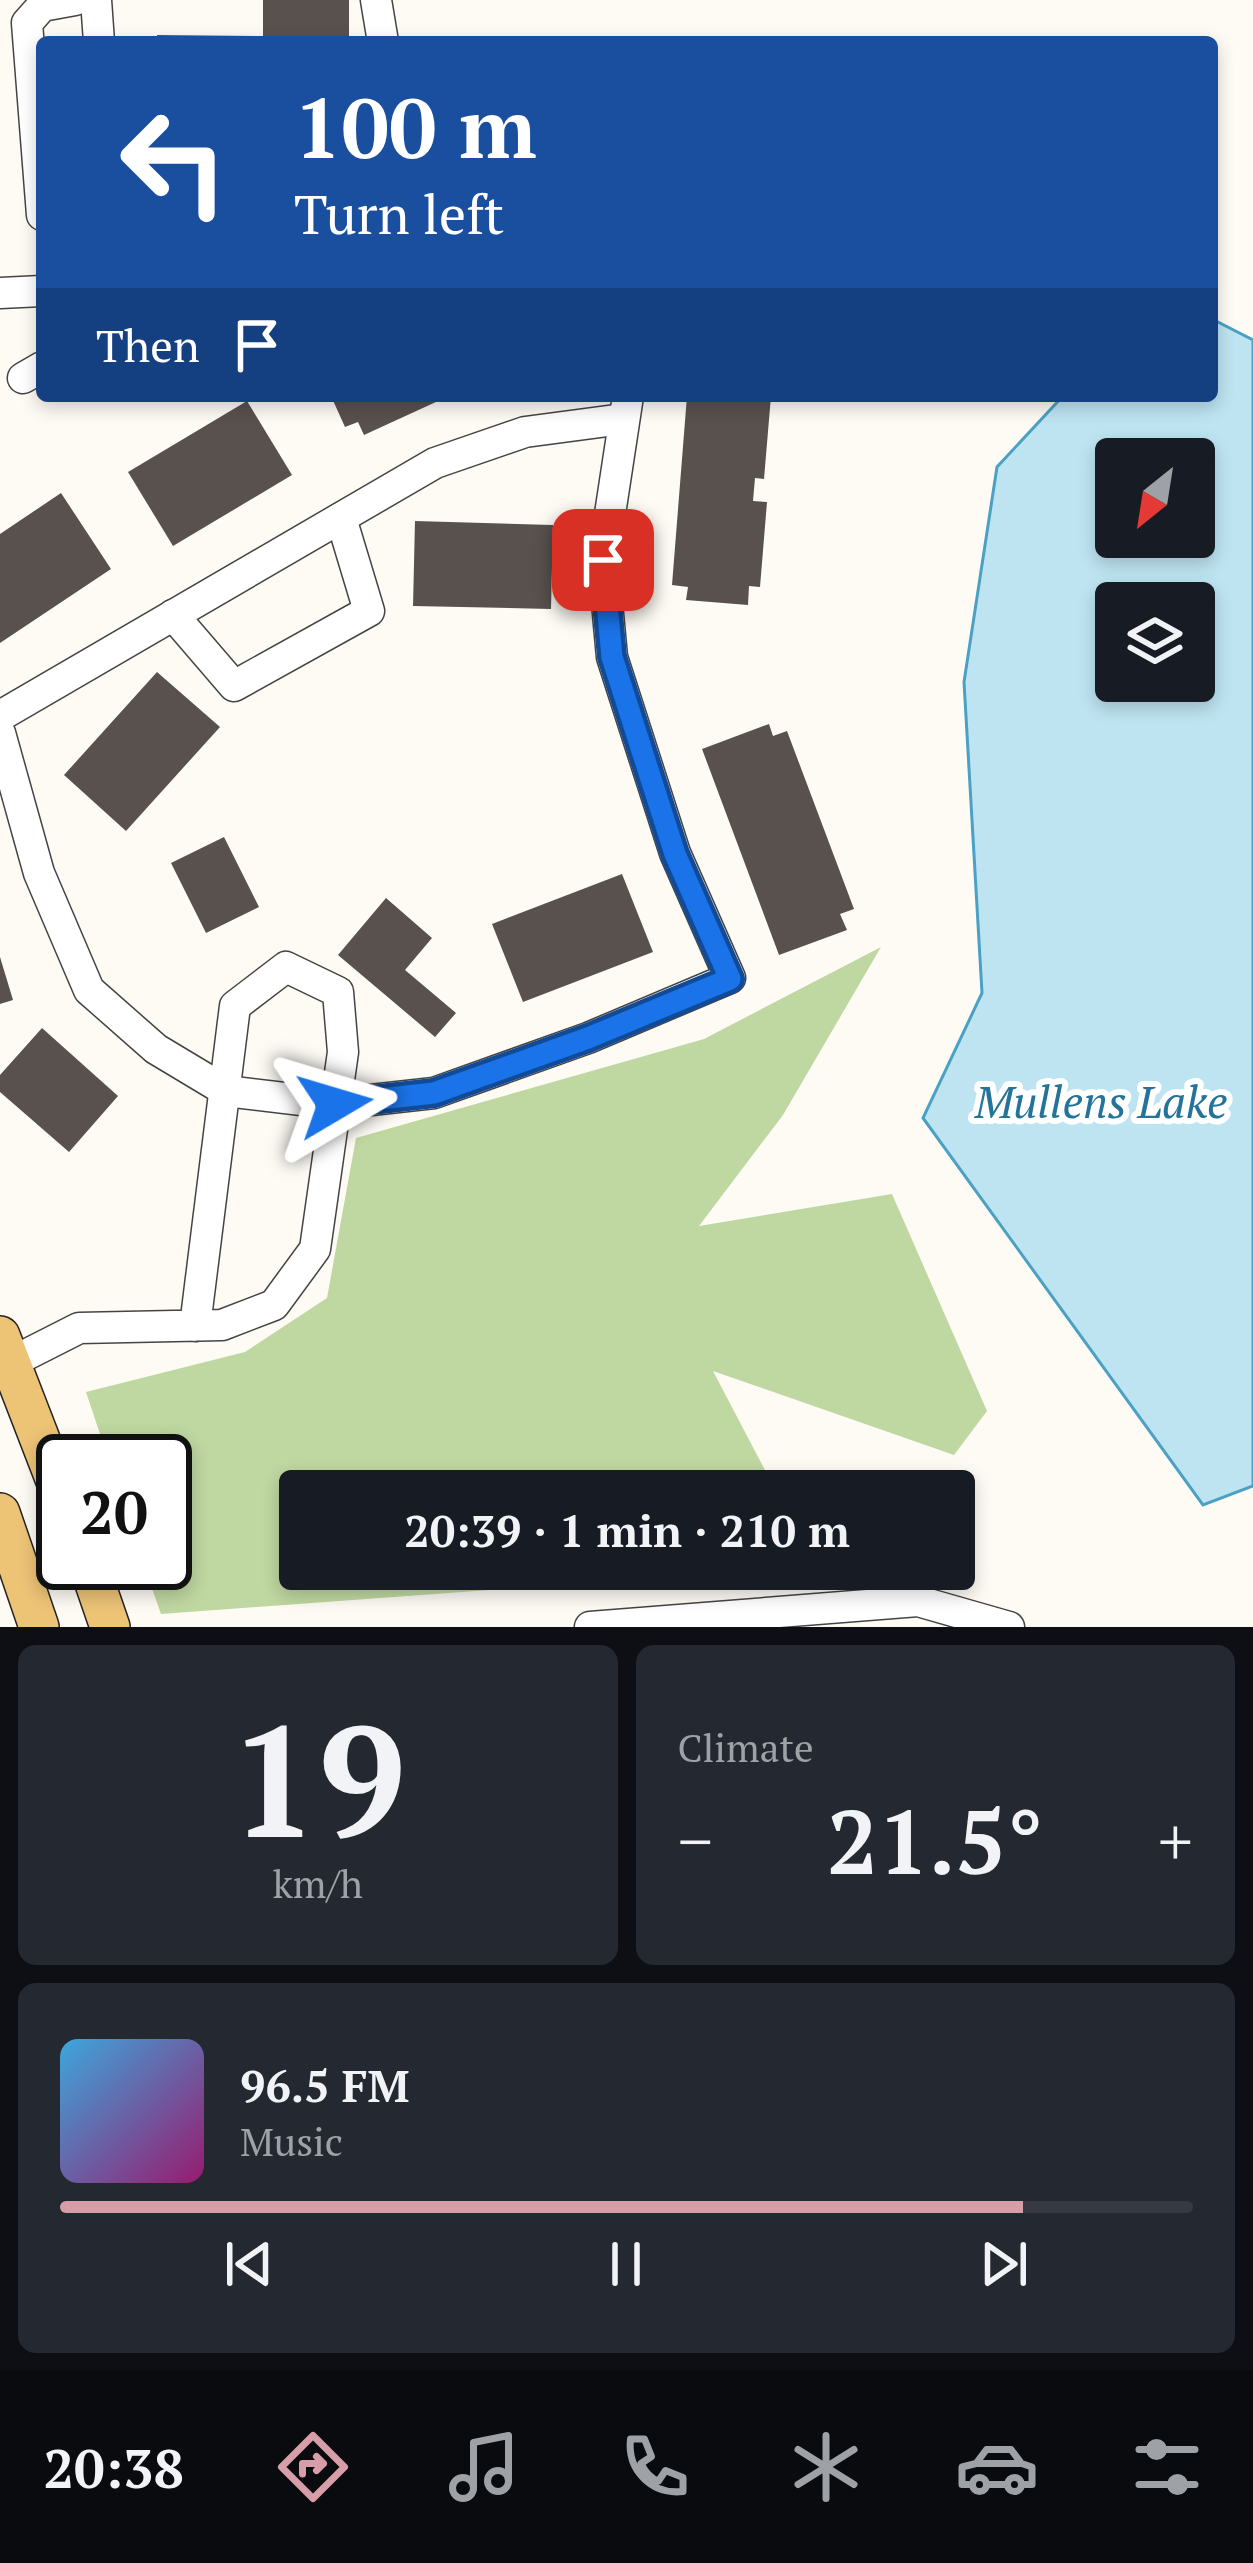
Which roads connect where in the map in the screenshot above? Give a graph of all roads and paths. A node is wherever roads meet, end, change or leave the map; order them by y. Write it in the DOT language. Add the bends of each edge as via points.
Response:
graph roads {
  1 [pos="75,0"];
  2 [pos="96,0"];
  3 [pos="376,0"];
  4 [pos="99,36"];
  5 [pos="382,36"];
  6 [pos="36,138"];
  7 [pos="36,291"];
  8 [pos="0,293"];
  9 [pos="626,407"];
  10 [pos="341,518"];
  11 [pos="173,615"];
  12 [pos="0,716"];
  13 [pos="0,734"];
  14 [pos="226,1091"];
  15 [pos="335,1104"];
  16 [pos="196,1326"];
  17 [pos="5,1350"];
  18 [pos="38,1434"];
  19 [pos="0,1513"];
  20 [pos="97,1590"];
  21 [pos="39,1627"];
  22 [pos="110,1627"];
  23 [pos="590,1627"];
  24 [pos="1009,1627"];
  1 -- 6 [label="street" via="42,6 27,23"];
  2 -- 4 [label="street"];
  3 -- 5 [label="street"];
  7 -- 8 [label="street"];
  9 -- 10 [label="street" via="435,463"];
  9 -- 15 [label="street" via="603,560 612,657 675,854 730,979 434,1093"];
  10 -- 11 [label="street"];
  10 -- 11 [label="street" via="369,611 234,686"];
  11 -- 12 [label="street"];
  13 -- 14 [label="street" via="39,873 88,990 156,1049"];
  14 -- 15 [label="street"];
  14 -- 15 [label="street" via="235,1006 286,968 338,992 343,1052"];
  14 -- 16 [label="street"];
  15 -- 16 [label="street" via="315,1249 274,1305"];
  16 -- 17 [label="street" via="79,1328"];
  17 -- 18 [label="main road"];
  19 -- 21 [label="main road"];
  20 -- 22 [label="main road"];
  23 -- 24 [label="street" via="918,1601"];
}
